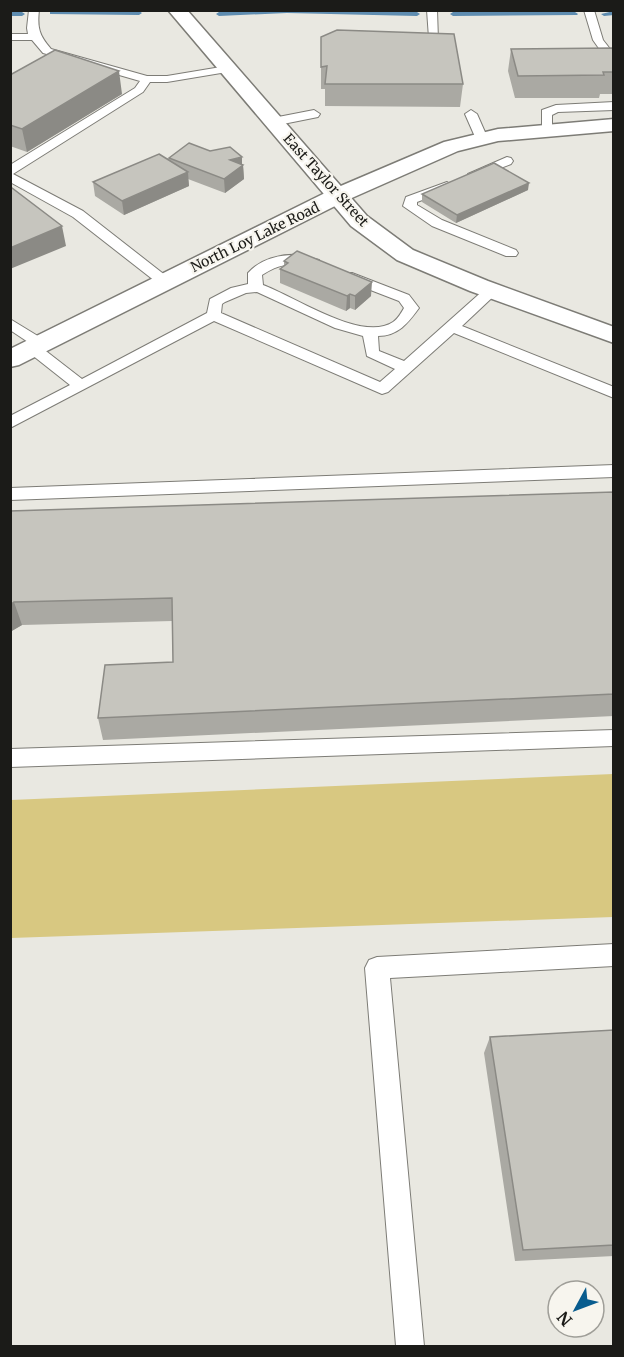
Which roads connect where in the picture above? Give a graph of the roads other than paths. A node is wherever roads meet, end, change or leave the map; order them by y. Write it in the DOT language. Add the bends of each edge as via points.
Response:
graph roads {
  1 [pos="34,10"];
  2 [pos="177,10"];
  3 [pos="432,10"];
  4 [pos="589,10"];
  5 [pos="10,37"];
  6 [pos="35,37"];
  7 [pos="434,38"];
  8 [pos="614,62"];
  9 [pos="227,69"];
  10 [pos="147,79"];
  11 [pos="614,105"];
  12 [pos="314,114"];
  13 [pos="471,114"];
  14 [pos="273,122"];
  15 [pos="614,126"];
  16 [pos="548,131"];
  17 [pos="482,139"];
  18 [pos="507,160"];
  19 [pos="10,171"];
  20 [pos="10,177"];
  21 [pos="338,196"];
  22 [pos="511,253"];
  23 [pos="165,282"];
  24 [pos="257,288"];
  25 [pos="491,291"];
  26 [pos="214,315"];
  27 [pos="10,323"];
  28 [pos="452,327"];
  29 [pos="370,334"];
  30 [pos="614,336"];
  31 [pos="37,346"];
  32 [pos="10,359"];
  33 [pos="406,368"];
  34 [pos="81,386"];
  35 [pos="614,393"];
  36 [pos="10,423"];
  37 [pos="614,471"];
  38 [pos="10,494"];
  39 [pos="614,738"];
  40 [pos="10,759"];
  41 [pos="614,955"];
  42 [pos="410,1347"];
  1 -- 6 [label="lane"];
  2 -- 9 [label="main road, East Taylor Street"];
  3 -- 7 [label="lane"];
  4 -- 8 [label="lane" via="598,40"];
  5 -- 6 [label="lane"];
  6 -- 10 [label="lane" via="47,51"];
  9 -- 10 [label="lane"];
  9 -- 14 [label="main road, East Taylor Street"];
  10 -- 19 [label="lane" via="139,90"];
  11 -- 16 [label="lane" via="556,109 546,113"];
  12 -- 14 [label="lane"];
  13 -- 17 [label="lane"];
  14 -- 21 [label="main road, East Taylor Street"];
  15 -- 16 [label="main road, North Loy Lake Road"];
  16 -- 17 [label="main road, North Loy Lake Road"];
  17 -- 21 [label="main road, North Loy Lake Road" via="450,146"];
  18 -- 22 [label="lane" via="411,200 410,206 437,223"];
  20 -- 23 [label="lane" via="78,214"];
  21 -- 23 [label="main road, North Loy Lake Road"];
  21 -- 25 [label="main road, East Taylor Street" via="359,221 405,255"];
  23 -- 31 [label="main road, North Loy Lake Road"];
  24 -- 26 [label="lane" via="235,291 215,302"];
  24 -- 29 [label="lane"];
  24 -- 29 [label="lane" via="255,273 274,261 289,258 303,259 404,298 412,308 408,317 386,332"];
  25 -- 28 [label="lane"];
  25 -- 30 [label="main road, East Taylor Street"];
  26 -- 33 [label="lane" via="382,389"];
  26 -- 34 [label="lane"];
  27 -- 31 [label="lane"];
  28 -- 33 [label="lane"];
  28 -- 35 [label="lane"];
  29 -- 33 [label="lane" via="372,353"];
  31 -- 32 [label="main road, North Loy Lake Road"];
  31 -- 34 [label="lane"];
  34 -- 36 [label="lane"];
  37 -- 38 [label="lane"];
  39 -- 40 [label="lane"];
  41 -- 42 [label="lane" via="377,968"];
}
